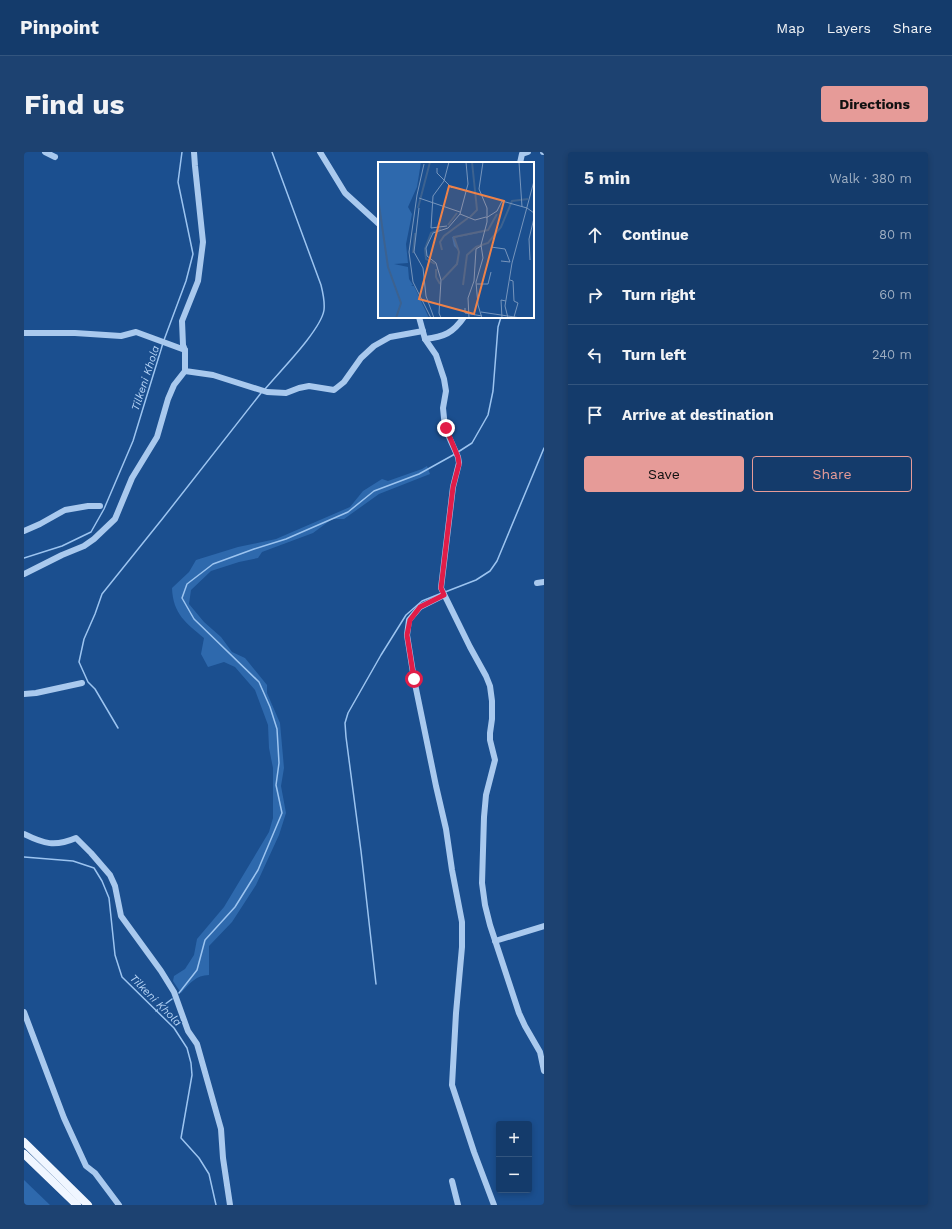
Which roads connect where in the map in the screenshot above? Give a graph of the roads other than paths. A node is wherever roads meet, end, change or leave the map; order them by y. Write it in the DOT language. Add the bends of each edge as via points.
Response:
graph roads {
  1 [pos="45,152"];
  2 [pos="194,152"];
  3 [pos="320,152"];
  4 [pos="528,152"];
  5 [pos="55,157"];
  6 [pos="520,162"];
  7 [pos="378,223"];
  8 [pos="419,318"];
  9 [pos="463,318"];
  10 [pos="423,331"];
  11 [pos="24,333"];
  12 [pos="425,340"];
  13 [pos="185,350"];
  14 [pos="185,371"];
  15 [pos="100,506"];
  16 [pos="24,532"];
  17 [pos="24,574"];
  18 [pos="544,582"];
  19 [pos="537,583"];
  20 [pos="444,595"];
  21 [pos="82,683"];
  22 [pos="24,694"];
  23 [pos="24,834"];
  24 [pos="544,926"];
  25 [pos="495,940"];
  26 [pos="24,1012"];
  27 [pos="544,1071"];
  28 [pos="24,1142"];
  29 [pos="24,1154"];
  30 [pos="452,1181"];
  31 [pos="77,1205"];
  32 [pos="88,1205"];
  33 [pos="120,1205"];
  34 [pos="230,1205"];
  35 [pos="458,1205"];
  36 [pos="494,1205"];
  1 -- 5 [label="street"];
  2 -- 13 [label="street" via="203,242 198,281 182,321 182,345"];
  3 -- 7 [label="street" via="345,193"];
  4 -- 6 [label="street" via="522,154"];
  8 -- 10 [label="street"];
  9 -- 12 [label="street" via="450,332"];
  10 -- 12 [label="street"];
  10 -- 14 [label="street" via="390,337 374,346 361,358 344,382 334,390 309,386 286,393 264,391 213,375"];
  11 -- 13 [label="street" via="121,336 136,332"];
  12 -- 20 [label="street" via="436,355 444,379 446,391 443,408 446,428 459,464 453,487 441,588"];
  13 -- 14 [label="street"];
  14 -- 17 [label="street" via="174,385 157,437 132,478 115,519 84,546 62,554"];
  15 -- 16 [label="street" via="65,510"];
  18 -- 19 [label="street"];
  20 -- 25 [label="street" via="490,686 490,740 495,760 486,795 482,883"];
  20 -- 36 [label="street" via="420,607 410,620 407,635 462,922 452,1085"];
  21 -- 22 [label="street"];
  23 -- 34 [label="street" via="57,844 76,838 110,875 121,916 174,992 188,1031 197,1044 221,1129"];
  24 -- 25 [label="street"];
  25 -- 27 [label="street" via="519,1013 540,1052"];
  26 -- 33 [label="street" via="64,1118 86,1166 95,1173"];
  28 -- 32 [label="main road"];
  29 -- 31 [label="main road"];
  30 -- 35 [label="street"];
}
